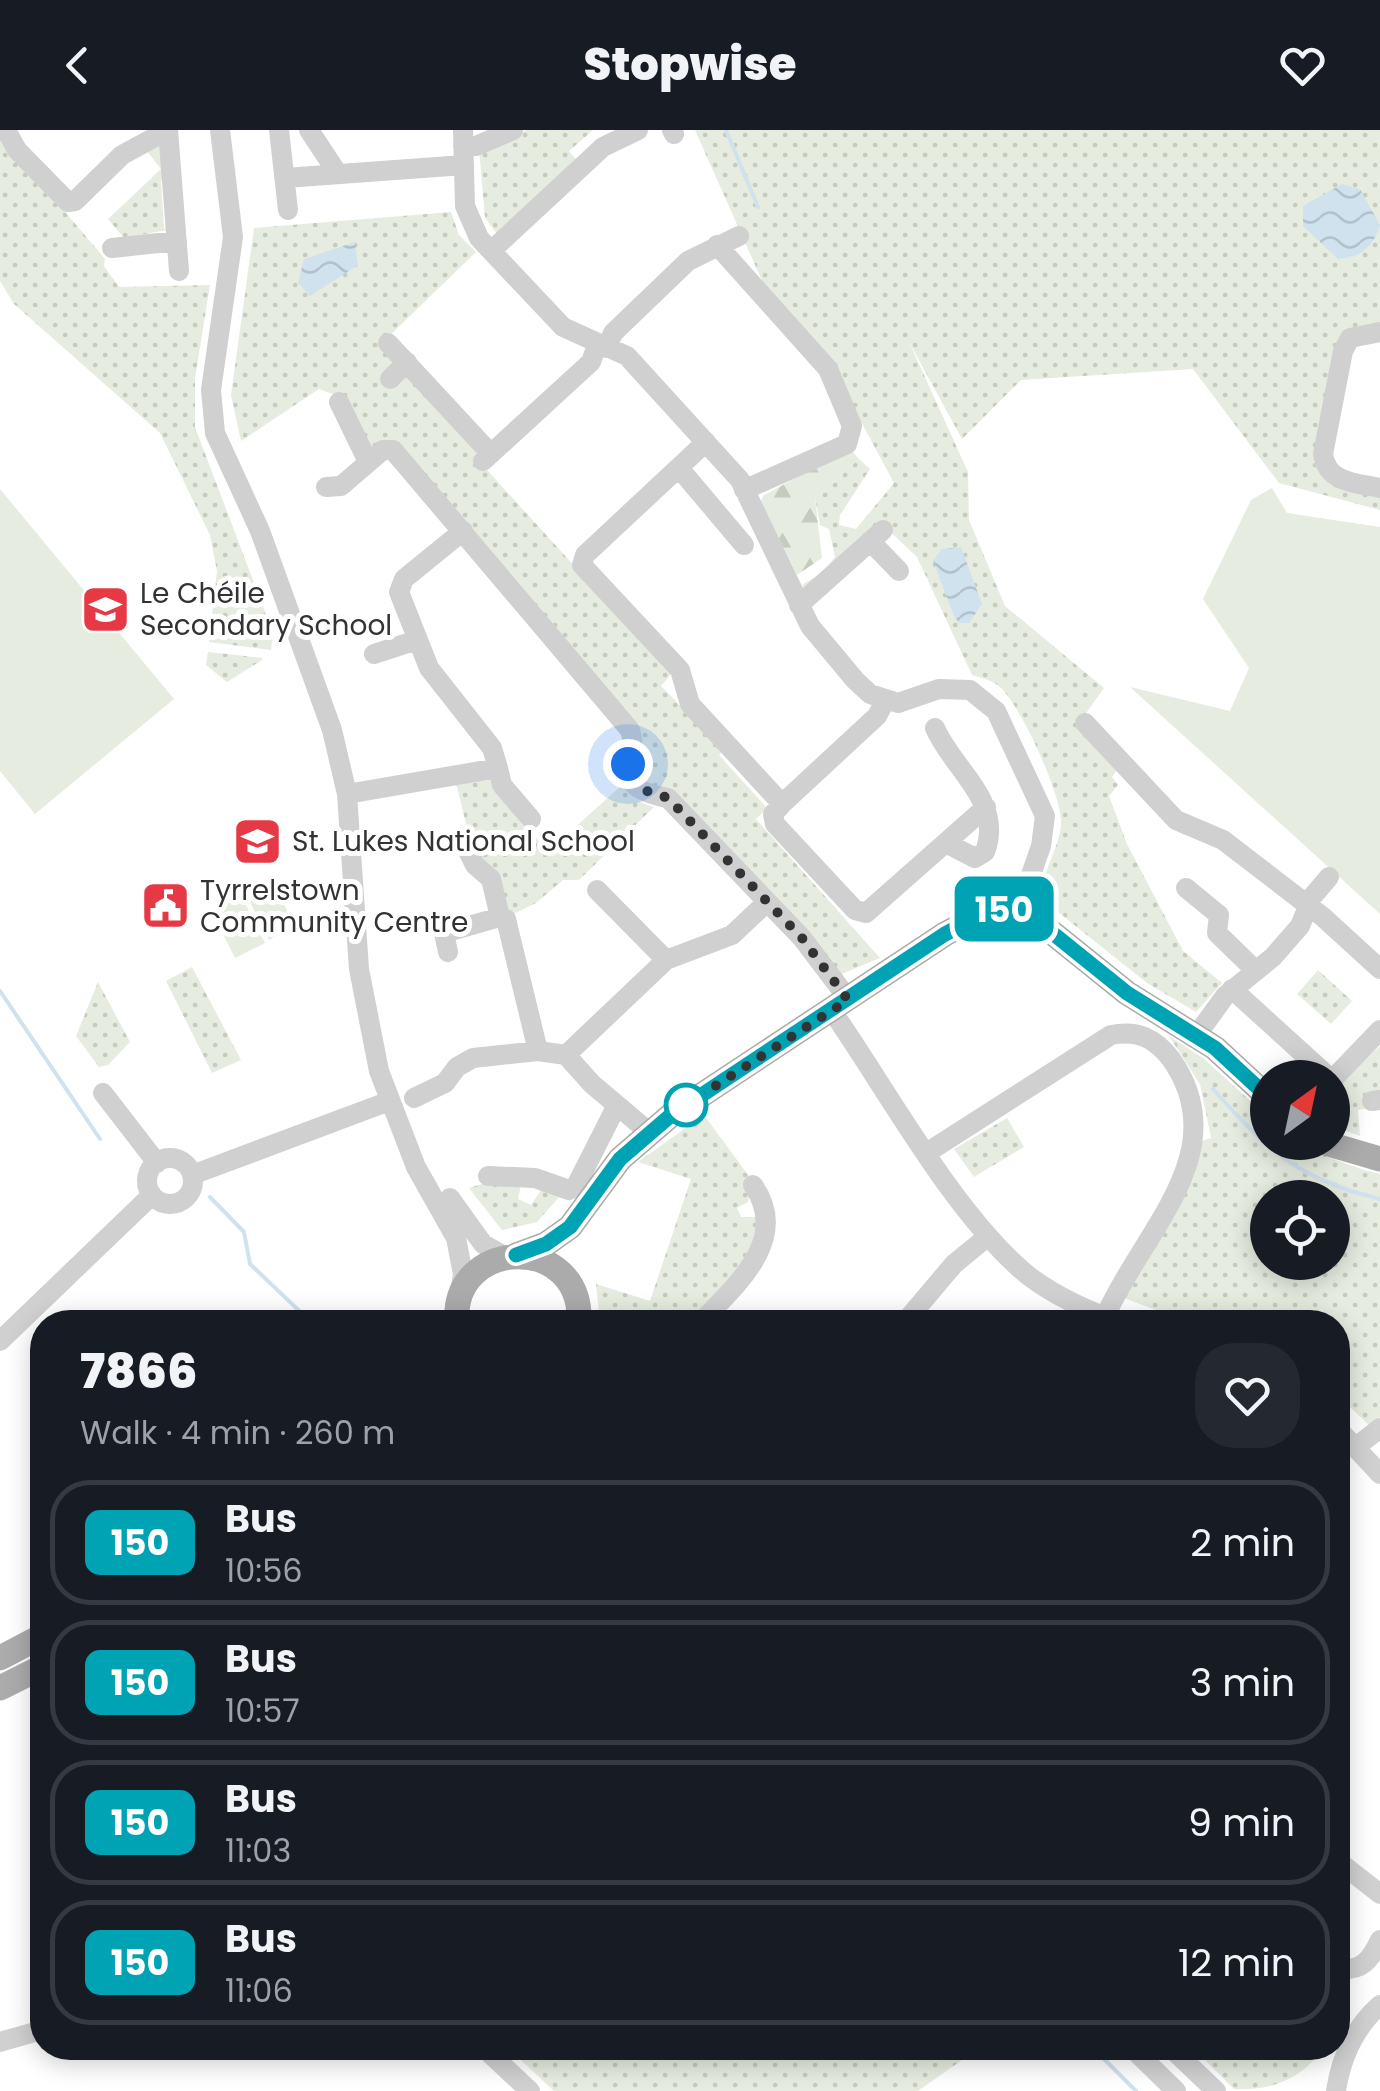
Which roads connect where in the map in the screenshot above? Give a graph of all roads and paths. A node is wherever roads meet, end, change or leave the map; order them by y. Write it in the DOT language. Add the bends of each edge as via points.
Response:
graph roads {
  1 [pos="6,130"];
  2 [pos="168,130"];
  3 [pos="220,130"];
  4 [pos="280,130"];
  5 [pos="309,130"];
  6 [pos="513,130"];
  7 [pos="638,130"];
  8 [pos="463,147"];
  9 [pos="338,174"];
  10 [pos="284,178"];
  11 [pos="288,210"];
  12 [pos="739,236"];
  13 [pos="177,241"];
  14 [pos="718,244"];
  15 [pos="112,248"];
  16 [pos="491,251"];
  17 [pos="179,271"];
  18 [pos="1380,332"];
  19 [pos="388,343"];
  20 [pos="602,346"];
  21 [pos="407,362"];
  22 [pos="390,379"];
  23 [pos="340,402"];
  24 [pos="706,442"];
  25 [pos="368,462"];
  26 [pos="678,468"];
  27 [pos="326,487"];
  28 [pos="1380,488"];
  29 [pos="744,490"];
  30 [pos="462,530"];
  31 [pos="744,545"];
  32 [pos="899,571"];
  33 [pos="800,605"];
  34 [pos="418,640"];
  35 [pos="374,654"];
  36 [pos="885,700"];
  37 [pos="1085,723"];
  38 [pos="935,728"];
  39 [pos="498,768"];
  40 [pos="346,794"];
  41 [pos="782,804"];
  42 [pos="986,807"];
  43 [pos="531,819"];
  44 [pos="946,843"];
  45 [pos="468,851"];
  46 [pos="1329,877"];
  47 [pos="1186,888"];
  48 [pos="597,890"];
  49 [pos="767,902"];
  50 [pos="1308,907"];
  51 [pos="1018,912"];
  52 [pos="500,917"];
  53 [pos="448,952"];
  54 [pos="666,960"];
  55 [pos="1254,970"];
  56 [pos="1380,970"];
  57 [pos="1232,990"];
  58 [pos="840,1006"];
  59 [pos="1380,1030"];
  60 [pos="1196,1036"];
  61 [pos="538,1051"];
  62 [pos="566,1055"];
  63 [pos="1310,1060"];
  64 [pos="1350,1060"];
  65 [pos="1250,1082"];
  66 [pos="103,1094"];
  67 [pos="414,1098"];
  68 [pos="387,1102"];
  69 [pos="618,1105"];
  70 [pos="650,1133"];
  71 [pos="403,1136"];
  72 [pos="1350,1150"];
  73 [pos="928,1152"];
  74 [pos="1380,1159"];
  75 [pos="156,1163"];
  76 [pos="192,1175"];
  77 [pos="488,1176"];
  78 [pos="535,1178"];
  79 [pos="753,1186"];
  80 [pos="152,1195"];
  81 [pos="526,1200"];
  82 [pos="570,1227"];
  83 [pos="988,1237"];
  84 [pos="511,1256"];
  85 [pos="569,1283"];
  86 [pos="460,1296"];
  87 [pos="31,1310"];
  88 [pos="458,1310"];
  89 [pos="578,1310"];
  90 [pos="713,1310"];
  91 [pos="914,1310"];
  92 [pos="1093,1310"];
  93 [pos="1117,1310"];
  94 [pos="30,1311"];
  95 [pos="0,1340"];
  96 [pos="1380,1428"];
  97 [pos="1350,1439"];
  98 [pos="1357,1446"];
  99 [pos="1380,1474"];
  100 [pos="30,1642"];
  101 [pos="0,1658"];
  102 [pos="30,1673"];
  103 [pos="0,1688"];
  104 [pos="1350,1870"];
  105 [pos="1380,1894"];
  106 [pos="1380,1940"];
  107 [pos="1350,1970"];
  108 [pos="1380,2004"];
  109 [pos="30,2033"];
  110 [pos="0,2042"];
  111 [pos="1350,2044"];
  112 [pos="497,2060"];
  113 [pos="1144,2060"];
  114 [pos="1184,2060"];
  115 [pos="1343,2060"];
  116 [pos="1340,2066"];
  117 [pos="530,2091"];
  118 [pos="1176,2091"];
  119 [pos="1216,2091"];
  120 [pos="1316,2091"];
  121 [pos="1336,2091"];
  1 -- 2 [label="street" via="68,202 122,155"];
  2 -- 13 [label="street"];
  3 -- 40 [label="street" via="233,236 211,390 215,433 260,531 332,730"];
  4 -- 10 [label="street"];
  5 -- 9 [label="street"];
  6 -- 8 [label="street"];
  7 -- 16 [label="street" via="602,147"];
  8 -- 9 [label="street"];
  8 -- 16 [label="street" via="467,214"];
  9 -- 10 [label="street"];
  10 -- 11 [label="street"];
  12 -- 14 [label="street"];
  13 -- 15 [label="street"];
  13 -- 17 [label="street"];
  14 -- 20 [label="street" via="688,262"];
  14 -- 29 [label="street" via="828,369 852,426 847,444"];
  16 -- 20 [label="street" via="563,327"];
  18 -- 28 [label="street" via="1350,338 1343,351 1323,454 1335,477"];
  19 -- 21 [label="street"];
  20 -- 21 [label="street" via="487,458"];
  20 -- 24 [label="street" via="627,356"];
  21 -- 22 [label="street"];
  23 -- 25 [label="street"];
  24 -- 26 [label="street"];
  24 -- 29 [label="street"];
  25 -- 27 [label="street" via="340,486"];
  25 -- 30 [label="street" via="393,450"];
  26 -- 31 [label="street"];
  26 -- 41 [label="street" via="582,565 680,670 690,704"];
  29 -- 33 [label="street"];
  30 -- 34 [label="street" via="401,584"];
  30 -- 49 [label="street" via="630,730 634,783 668,798"];
  32 -- 33 [label="street" via="877,536"];
  33 -- 36 [label="street" via="834,658"];
  34 -- 35 [label="street"];
  34 -- 39 [label="street" via="435,678 492,748"];
  36 -- 41 [label="street" via="877,716"];
  36 -- 51 [label="street" via="912,701 955,687 996,710 1045,816"];
  37 -- 50 [label="street" via="1176,820 1209,831"];
  38 -- 42 [label="street"];
  39 -- 40 [label="street"];
  39 -- 43 [label="street" via="502,784"];
  40 -- 68 [label="street" via="359,968"];
  41 -- 44 [label="street" via="775,824 860,913 872,910"];
  42 -- 44 [label="street"];
  42 -- 44 [label="street" via="992,829 980,856"];
  45 -- 52 [label="street" via="492,879"];
  46 -- 50 [label="street"];
  47 -- 55 [label="street" via="1218,915 1218,933"];
  48 -- 54 [label="street"];
  49 -- 54 [label="street" via="732,935"];
  49 -- 58 [label="street" via="802,938"];
  50 -- 55 [label="street" via="1273,958"];
  50 -- 56 [label="street"];
  51 -- 58 [label="main road" via="976,914"];
  51 -- 60 [label="main road"];
  52 -- 53 [label="street" via="444,933"];
  52 -- 61 [label="street"];
  54 -- 62 [label="street"];
  55 -- 57 [label="street"];
  57 -- 60 [label="street"];
  57 -- 63 [label="street"];
  58 -- 70 [label="main road"];
  58 -- 73 [label="street"];
  59 -- 64 [label="street"];
  60 -- 65 [label="main road"];
  61 -- 62 [label="street"];
  61 -- 67 [label="street" via="473,1058 457,1066 446,1084"];
  62 -- 69 [label="street"];
  66 -- 75 [label="street"];
  68 -- 71 [label="street"];
  68 -- 76 [label="street"];
  69 -- 70 [label="street"];
  69 -- 78 [label="street" via="576,1186 569,1190"];
  70 -- 82 [label="main road" via="620,1159"];
  71 -- 84 [label="street" via="483,1244"];
  71 -- 86 [label="street" via="456,1238"];
  72 -- 74 [label="main road"];
  73 -- 83 [label="street"];
  73 -- 93 [label="street" via="1112,1035 1154,1040 1190,1091 1196,1137"];
  75 -- 76 [label="street" via="178,1160"];
  75 -- 80 [label="street" via="148,1182"];
  76 -- 80 [label="street" via="181,1202 166,1204"];
  77 -- 78 [label="street"];
  78 -- 81 [label="street"];
  79 -- 90 [label="street" via="755,1209 769,1225 737,1286"];
  80 -- 87 [label="street"];
  82 -- 84 [label="main road"];
  82 -- 85 [label="main road" via="564,1256"];
  83 -- 91 [label="street"];
  83 -- 92 [label="street" via="1032,1278"];
  84 -- 85 [label="main road" via="547,1263"];
  84 -- 86 [label="main road" via="486,1264"];
  85 -- 89 [label="main road"];
  86 -- 88 [label="main road"];
  94 -- 95 [label="street"];
  96 -- 98 [label="street"];
  97 -- 98 [label="street"];
  98 -- 99 [label="street"];
  100 -- 101 [label="main road"];
  102 -- 103 [label="main road"];
  104 -- 105 [label="street"];
  106 -- 107 [label="street" via="1367,1962"];
  108 -- 111 [label="street"];
  109 -- 110 [label="street"];
  112 -- 117 [label="street"];
  113 -- 118 [label="street"];
  114 -- 119 [label="street"];
  115 -- 116 [label="street"];
  116 -- 120 [label="street"];
  116 -- 121 [label="street"];
}
